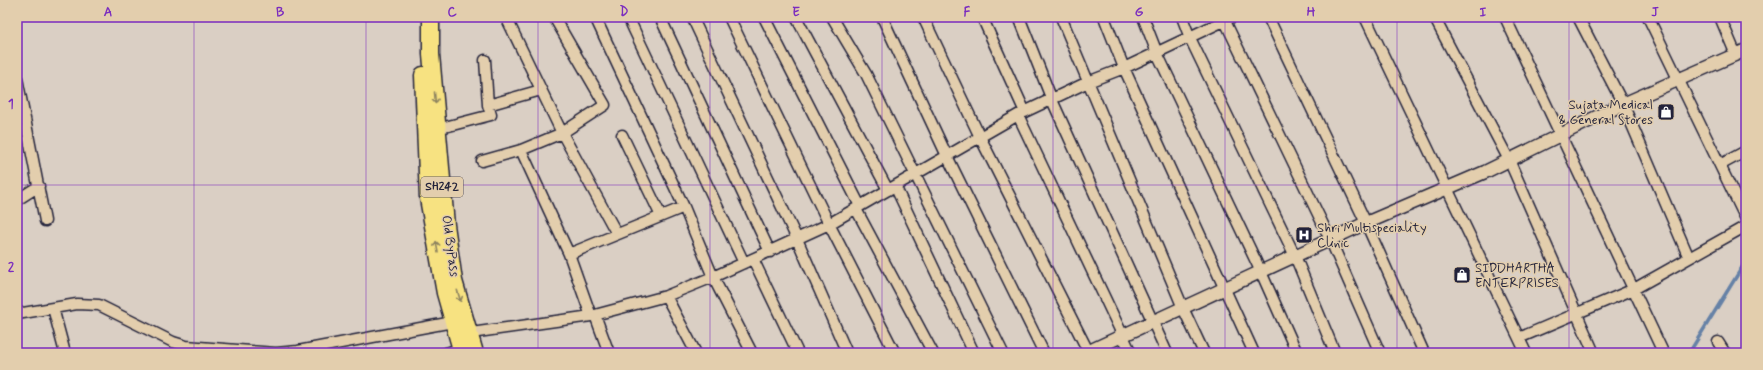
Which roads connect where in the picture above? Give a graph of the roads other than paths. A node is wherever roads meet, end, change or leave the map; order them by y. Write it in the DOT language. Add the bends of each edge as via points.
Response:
graph roads {
  1 [pos="421,17"];
  2 [pos="431,17"];
  3 [pos="506,17"];
  4 [pos="554,17"];
  5 [pos="595,17"];
  6 [pos="628,17"];
  7 [pos="660,17"];
  8 [pos="692,17"];
  9 [pos="729,17"];
  10 [pos="764,17"];
  11 [pos="796,17"];
  12 [pos="832,17"];
  13 [pos="882,17"];
  14 [pos="923,17"];
  15 [pos="982,17"];
  16 [pos="1019,17"];
  17 [pos="1061,17"];
  18 [pos="1104,17"];
  19 [pos="1143,17"];
  20 [pos="1182,17"];
  21 [pos="1268,17"];
  22 [pos="1365,17"];
  23 [pos="1434,17"];
  24 [pos="1505,17"];
  25 [pos="1578,17"];
  26 [pos="1648,17"];
  27 [pos="1720,17"];
  28 [pos="1227,18"];
  29 [pos="1190,38"];
  30 [pos="1157,53"];
  31 [pos="1741,53"];
  32 [pos="485,60"];
  33 [pos="1124,68"];
  34 [pos="17,78"];
  35 [pos="1678,79"];
  36 [pos="1088,82"];
  37 [pos="541,90"];
  38 [pos="1052,100"];
  39 [pos="1623,104"];
  40 [pos="488,105"];
  41 [pos="1022,114"];
  42 [pos="438,129"];
  43 [pos="562,133"];
  44 [pos="1561,134"];
  45 [pos="622,136"];
  46 [pos="980,137"];
  47 [pos="521,150"];
  48 [pos="1746,151"];
  49 [pos="947,156"];
  50 [pos="1509,160"];
  51 [pos="482,161"];
  52 [pos="1720,165"];
  53 [pos="915,175"];
  54 [pos="39,186"];
  55 [pos="1448,187"];
  56 [pos="891,188"];
  57 [pos="17,200"];
  58 [pos="684,207"];
  59 [pos="858,208"];
  60 [pos="661,216"];
  61 [pos="1746,219"];
  62 [pos="45,221"];
  63 [pos="1366,223"];
  64 [pos="829,224"];
  65 [pos="1746,226"];
  66 [pos="617,234"];
  67 [pos="797,239"];
  68 [pos="1330,239"];
  69 [pos="770,252"];
  70 [pos="569,254"];
  71 [pos="1295,256"];
  72 [pos="1689,258"];
  73 [pos="748,261"];
  74 [pos="1261,272"];
  75 [pos="713,277"];
  76 [pos="1224,289"];
  77 [pos="1634,289"];
  78 [pos="666,296"];
  79 [pos="53,308"];
  80 [pos="1183,308"];
  81 [pos="1577,313"];
  82 [pos="17,314"];
  83 [pos="593,315"];
  84 [pos="1153,322"];
  85 [pos="1123,336"];
  86 [pos="1519,338"];
  87 [pos="463,340"];
  88 [pos="1718,342"];
  89 [pos="1662,350"];
  90 [pos="212,351"];
  91 [pos="1088,352"];
  92 [pos="65,353"];
  93 [pos="610,353"];
  94 [pos="696,353"];
  95 [pos="752,353"];
  96 [pos="798,353"];
  97 [pos="847,353"];
  98 [pos="895,353"];
  99 [pos="932,353"];
  100 [pos="974,353"];
  101 [pos="1003,353"];
  102 [pos="1044,353"];
  103 [pos="1131,353"];
  104 [pos="1167,353"];
  105 [pos="1204,353"];
  106 [pos="1254,353"];
  107 [pos="1297,353"];
  108 [pos="1335,353"];
  109 [pos="1380,353"];
  110 [pos="1424,353"];
  111 [pos="1526,353"];
  112 [pos="1594,353"];
  113 [pos="1726,353"];
  87 -- 1 [label="main road, Old ByPass / SH242, one-way" via="445,293 428,198"];
  2 -- 42 [label="main road, Old ByPass / SH242, one-way" via="431,54"];
  3 -- 37 [label="street"];
  4 -- 43 [label="street" via="605,105"];
  5 -- 58 [label="street"];
  6 -- 73 [label="street"];
  7 -- 69 [label="street"];
  8 -- 67 [label="street"];
  9 -- 64 [label="street"];
  10 -- 59 [label="street"];
  11 -- 56 [label="street"];
  12 -- 53 [label="street" via="866,74"];
  13 -- 49 [label="street"];
  14 -- 46 [label="street"];
  15 -- 41 [label="street"];
  16 -- 38 [label="street"];
  17 -- 36 [label="street"];
  18 -- 33 [label="street"];
  19 -- 30 [label="street"];
  20 -- 29 [label="street"];
  21 -- 63 [label="street"];
  22 -- 55 [label="street"];
  23 -- 50 [label="street"];
  24 -- 44 [label="street"];
  25 -- 39 [label="street"];
  26 -- 35 [label="street"];
  27 -- 31 [label="street"];
  28 -- 29 [label="street"];
  28 -- 68 [label="street"];
  29 -- 30 [label="street"];
  29 -- 71 [label="street"];
  30 -- 33 [label="street"];
  30 -- 74 [label="street"];
  31 -- 35 [label="street"];
  32 -- 40 [label="street"];
  33 -- 36 [label="street"];
  33 -- 76 [label="street"];
  34 -- 54 [label="street"];
  35 -- 39 [label="street"];
  35 -- 52 [label="street"];
  36 -- 38 [label="street"];
  36 -- 80 [label="street"];
  37 -- 40 [label="street"];
  37 -- 43 [label="street"];
  38 -- 41 [label="street"];
  38 -- 84 [label="street"];
  39 -- 44 [label="street"];
  39 -- 72 [label="street"];
  40 -- 42 [label="street" via="491,115"];
  41 -- 46 [label="street"];
  41 -- 85 [label="street"];
  42 -- 87 [label="main road, Old ByPass / SH242, one-way" via="446,225"];
  43 -- 47 [label="street"];
  43 -- 66 [label="street"];
  44 -- 50 [label="street"];
  44 -- 77 [label="street"];
  45 -- 60 [label="street"];
  46 -- 49 [label="street"];
  46 -- 91 [label="street"];
  47 -- 51 [label="street"];
  47 -- 70 [label="street"];
  48 -- 52 [label="street"];
  49 -- 53 [label="street"];
  49 -- 102 [label="street"];
  50 -- 55 [label="street"];
  50 -- 81 [label="street"];
  52 -- 61 [label="street"];
  53 -- 56 [label="street"];
  53 -- 101 [label="street"];
  54 -- 57 [label="street"];
  54 -- 62 [label="street"];
  55 -- 63 [label="street"];
  55 -- 86 [label="street"];
  56 -- 59 [label="street"];
  56 -- 100 [label="street"];
  58 -- 60 [label="street"];
  58 -- 75 [label="street"];
  59 -- 64 [label="street"];
  59 -- 99 [label="street"];
  60 -- 66 [label="street"];
  63 -- 68 [label="street"];
  63 -- 110 [label="street"];
  64 -- 67 [label="street"];
  64 -- 98 [label="street"];
  65 -- 72 [label="street"];
  66 -- 70 [label="street"];
  67 -- 69 [label="street"];
  67 -- 97 [label="street"];
  68 -- 71 [label="street"];
  68 -- 109 [label="street"];
  69 -- 73 [label="street"];
  70 -- 83 [label="street"];
  71 -- 74 [label="street"];
  71 -- 108 [label="street"];
  72 -- 77 [label="street"];
  73 -- 75 [label="street"];
  73 -- 96 [label="street"];
  74 -- 76 [label="street"];
  74 -- 107 [label="street"];
  75 -- 78 [label="street"];
  75 -- 95 [label="street"];
  76 -- 80 [label="street"];
  76 -- 106 [label="street"];
  77 -- 81 [label="street"];
  77 -- 89 [label="street"];
  78 -- 83 [label="street"];
  78 -- 94 [label="street"];
  79 -- 82 [label="street"];
  79 -- 90 [label="street" via="77,304 99,305 178,344"];
  79 -- 92 [label="street"];
  80 -- 84 [label="street"];
  80 -- 105 [label="street"];
  81 -- 86 [label="street"];
  81 -- 112 [label="street"];
  83 -- 87 [label="street"];
  83 -- 93 [label="street"];
  84 -- 85 [label="street"];
  84 -- 104 [label="street"];
  85 -- 91 [label="street"];
  85 -- 103 [label="street"];
  86 -- 111 [label="street"];
  87 -- 90 [label="street" via="276,353"];
  88 -- 113 [label="street"];
}
